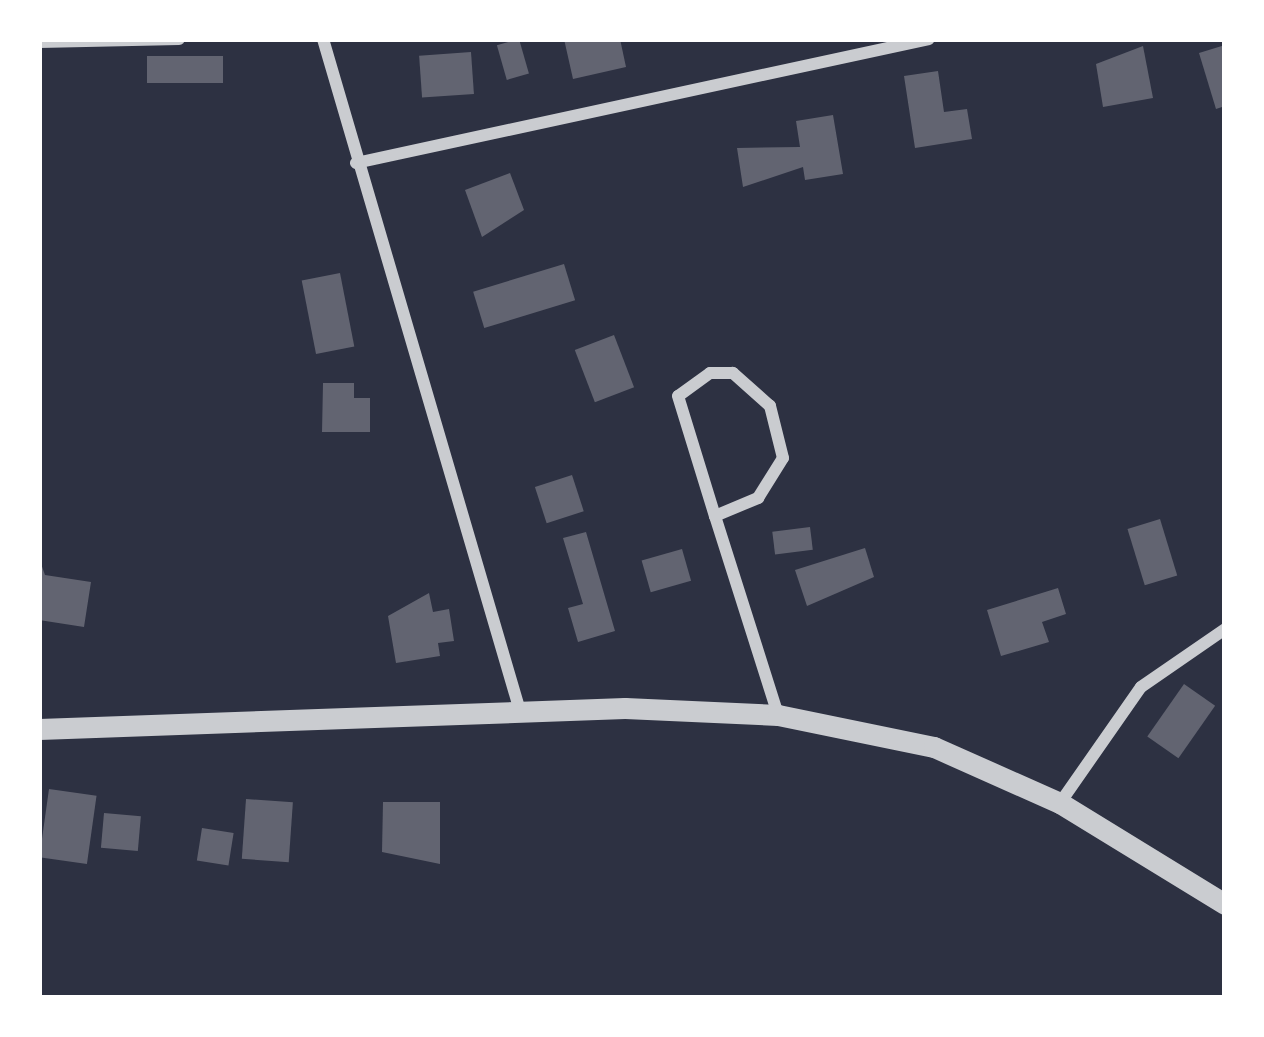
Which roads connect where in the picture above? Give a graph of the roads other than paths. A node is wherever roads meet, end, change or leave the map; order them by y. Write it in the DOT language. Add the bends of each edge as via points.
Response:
graph roads {
  1 [pos="178,39"];
  2 [pos="323,39"];
  3 [pos="929,39"];
  4 [pos="39,42"];
  5 [pos="356,163"];
  6 [pos="716,516"];
  7 [pos="1225,629"];
  8 [pos="520,711"];
  9 [pos="778,715"];
  10 [pos="39,729"];
  11 [pos="1060,803"];
  12 [pos="1225,904"];
  1 -- 4 [label="street"];
  2 -- 5 [label="street"];
  3 -- 5 [label="street"];
  5 -- 8 [label="street"];
  6 -- 6 [label="street" via="678,396 710,374 733,373 770,406 783,458 758,498"];
  6 -- 9 [label="street"];
  7 -- 11 [label="street" via="1141,687"];
  8 -- 9 [label="street"];
  8 -- 10 [label="street"];
  9 -- 11 [label="street" via="934,747"];
  11 -- 12 [label="street"];
}
